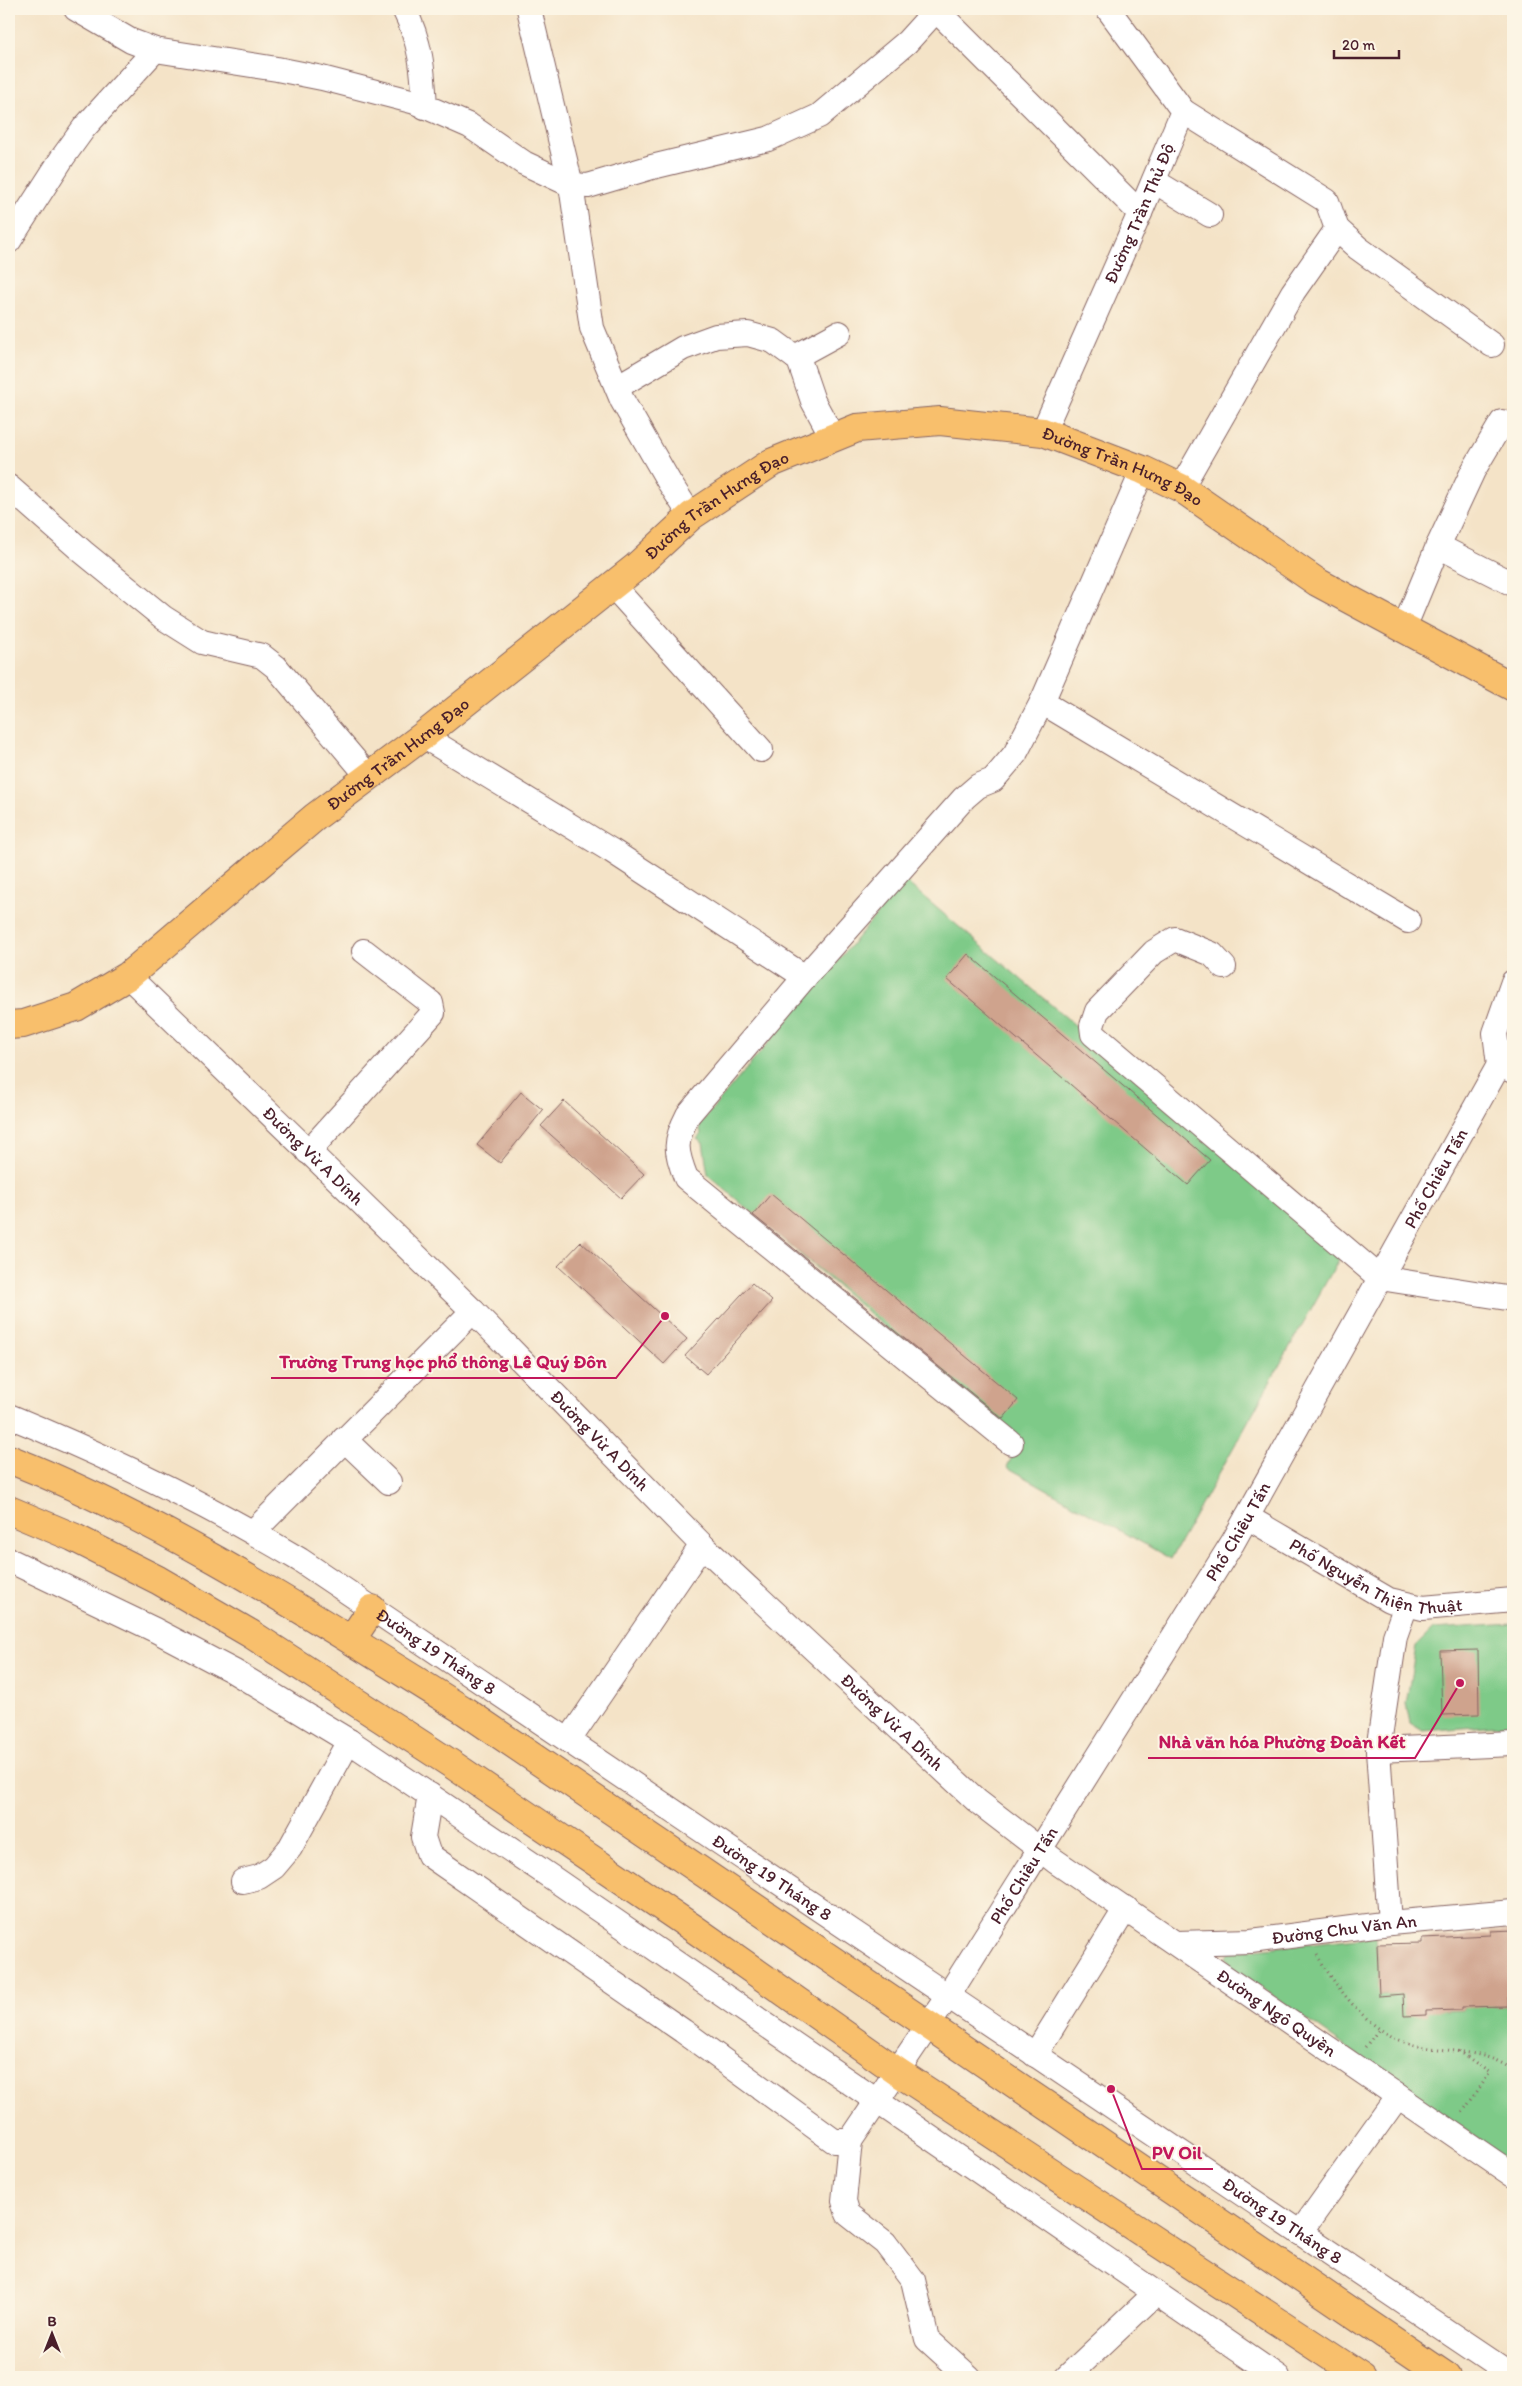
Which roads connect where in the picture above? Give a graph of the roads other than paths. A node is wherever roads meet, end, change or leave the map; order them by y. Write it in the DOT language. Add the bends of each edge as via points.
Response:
graph roads {
  1 [pos="76,9"];
  2 [pos="404,9"];
  3 [pos="529,9"];
  4 [pos="935,9"];
  5 [pos="1108,9"];
  6 [pos="155,50"];
  7 [pos="425,107"];
  8 [pos="1183,111"];
  9 [pos="1154,181"];
  10 [pos="571,185"];
  11 [pos="1140,213"];
  12 [pos="1210,215"];
  13 [pos="1337,228"];
  14 [pos="9,241"];
  15 [pos="839,333"];
  16 [pos="1492,345"];
  17 [pos="795,357"];
  18 [pos="616,387"];
  19 [pos="1502,422"];
  20 [pos="1043,432"];
  21 [pos="833,438"];
  22 [pos="1143,470"];
  23 [pos="9,486"];
  24 [pos="1181,488"];
  25 [pos="691,516"];
  26 [pos="1438,546"];
  27 [pos="1513,584"];
  28 [pos="612,585"];
  29 [pos="1404,628"];
  30 [pos="1513,687"];
  31 [pos="1042,702"];
  32 [pos="423,736"];
  33 [pos="761,750"];
  34 [pos="368,776"];
  35 [pos="1408,922"];
  36 [pos="364,950"];
  37 [pos="1224,967"];
  38 [pos="128,976"];
  39 [pos="805,977"];
  40 [pos="1513,982"];
  41 [pos="9,1025"];
  42 [pos="1506,1068"];
  43 [pos="308,1152"];
  44 [pos="1380,1278"];
  45 [pos="1513,1299"];
  46 [pos="473,1312"];
  47 [pos="9,1416"];
  48 [pos="344,1439"];
  49 [pos="1011,1443"];
  50 [pos="9,1459"];
  51 [pos="389,1482"];
  52 [pos="9,1510"];
  53 [pos="1247,1517"];
  54 [pos="253,1532"];
  55 [pos="702,1545"];
  56 [pos="9,1560"];
  57 [pos="1513,1600"];
  58 [pos="1406,1605"];
  59 [pos="372,1609"];
  60 [pos="351,1640"];
  61 [pos="569,1740"];
  62 [pos="349,1741"];
  63 [pos="1513,1744"];
  64 [pos="1378,1750"];
  65 [pos="430,1795"];
  66 [pos="1041,1850"];
  67 [pos="243,1881"];
  68 [pos="1126,1908"];
  69 [pos="1513,1912"];
  70 [pos="1390,1923"];
  71 [pos="1176,1942"];
  72 [pos="948,1996"];
  73 [pos="928,2026"];
  74 [pos="1035,2055"];
  75 [pos="898,2072"];
  76 [pos="1398,2096"];
  77 [pos="877,2102"];
  78 [pos="850,2141"];
  79 [pos="1513,2175"];
  80 [pos="1300,2233"];
  81 [pos="1155,2294"];
  82 [pos="1513,2376"];
  83 [pos="969,2377"];
  84 [pos="1067,2377"];
  85 [pos="1278,2377"];
  86 [pos="1362,2377"];
  87 [pos="1447,2377"];
  1 -- 6 [label="street" via="131,41"];
  2 -- 7 [label="street" via="415,29 420,48"];
  3 -- 10 [label="street"];
  4 -- 10 [label="street" via="907,42 819,116 768,139 588,186"];
  4 -- 11 [label="street"];
  5 -- 8 [label="street"];
  6 -- 7 [label="street" via="322,78"];
  6 -- 14 [label="street" via="84,128"];
  7 -- 10 [label="street" via="470,126 524,163"];
  8 -- 9 [label="street, Đường Trần Thủ Độ"];
  8 -- 13 [label="street" via="1326,201"];
  9 -- 11 [label="street, Đường Trần Thủ Độ"];
  9 -- 12 [label="street"];
  10 -- 18 [label="street" via="592,328"];
  11 -- 20 [label="street, Đường Trần Thủ Độ"];
  13 -- 16 [label="street" via="1358,248"];
  13 -- 24 [label="street" via="1293,292"];
  15 -- 17 [label="street"];
  17 -- 18 [label="street" via="773,341 748,334 716,336 684,348"];
  17 -- 21 [label="street" via="799,360 813,402"];
  18 -- 25 [label="street"];
  19 -- 26 [label="street" via="1473,471"];
  20 -- 21 [label="main road, Đường Trần Hưng Đạo" via="940,421 857,428"];
  20 -- 22 [label="main road, Đường Trần Hưng Đạo"];
  21 -- 25 [label="main road, Đường Trần Hưng Đạo" via="771,463"];
  22 -- 24 [label="main road, Đường Trần Hưng Đạo"];
  22 -- 31 [label="street"];
  23 -- 34 [label="street" via="83,552 170,622 202,642 262,656 276,666"];
  24 -- 29 [label="main road, Đường Trần Hưng Đạo" via="1317,582"];
  25 -- 28 [label="main road, Đường Trần Hưng Đạo"];
  26 -- 27 [label="street"];
  26 -- 29 [label="street"];
  28 -- 32 [label="main road, Đường Trần Hưng Đạo"];
  28 -- 33 [label="street"];
  29 -- 30 [label="main road, Đường Trần Hưng Đạo"];
  31 -- 35 [label="street"];
  31 -- 39 [label="street" via="1015,754 993,780 978,786 964,798"];
  32 -- 34 [label="main road, Đường Trần Hưng Đạo"];
  32 -- 39 [label="street" via="612,851"];
  34 -- 38 [label="main road, Đường Trần Hưng Đạo"];
  36 -- 43 [label="street" via="431,1003 433,1013"];
  37 -- 44 [label="street" via="1212,954 1175,939 1154,952 1097,1011 1093,1034"];
  38 -- 41 [label="main road, Đường Trần Hưng Đạo" via="76,1007 23,1024"];
  38 -- 43 [label="street, Đường Vừ A Dính"];
  39 -- 49 [label="street" via="688,1114 678,1135 678,1157 686,1178"];
  40 -- 42 [label="street" via="1495,1033"];
  42 -- 44 [label="street, Phố Chiêu Tấn"];
  43 -- 46 [label="street, Đường Vừ A Dính"];
  44 -- 45 [label="street"];
  44 -- 53 [label="street, Phố Chiêu Tấn"];
  46 -- 48 [label="street"];
  46 -- 55 [label="street, Đường Vừ A Dính"];
  47 -- 54 [label="street, Đường 19 Tháng 8" via="130,1470"];
  48 -- 51 [label="street"];
  48 -- 54 [label="street"];
  50 -- 60 [label="main road, Đường 19 Tháng 8" via="101,1500 191,1546"];
  52 -- 75 [label="main road" via="73,1537 251,1634 453,1765"];
  53 -- 58 [label="street, Phố Nguyễn Thiện Thuật" via="1389,1600"];
  53 -- 66 [label="street, Phố Chiêu Tấn"];
  54 -- 59 [label="street, Đường 19 Tháng 8"];
  55 -- 61 [label="street"];
  55 -- 66 [label="street, Đường Vừ A Dính" via="977,1801"];
  56 -- 62 [label="street" via="233,1671"];
  57 -- 58 [label="street, Phố Nguyễn Thiện Thuật" via="1424,1608"];
  58 -- 64 [label="street" via="1396,1636"];
  59 -- 60 [label="main road"];
  59 -- 61 [label="street, Đường 19 Tháng 8"];
  60 -- 73 [label="main road, Đường 19 Tháng 8" via="465,1711"];
  61 -- 72 [label="street, Đường 19 Tháng 8"];
  62 -- 65 [label="street"];
  62 -- 67 [label="street" via="290,1848 274,1867 259,1877"];
  63 -- 64 [label="street"];
  64 -- 70 [label="street"];
  65 -- 77 [label="street"];
  65 -- 78 [label="street" via="423,1837 429,1855 684,2031 834,2141"];
  66 -- 68 [label="street, Đường Ngô Quyền"];
  66 -- 72 [label="street, Phố Chiêu Tấn"];
  68 -- 71 [label="street, Đường Ngô Quyền"];
  68 -- 74 [label="street"];
  69 -- 70 [label="street, Đường Chu Văn An"];
  70 -- 71 [label="street, Đường Chu Văn An" via="1251,1941"];
  71 -- 76 [label="street, Đường Ngô Quyền"];
  72 -- 73 [label="street, Phố Chiêu Tấn"];
  72 -- 74 [label="street, Đường 19 Tháng 8"];
  73 -- 75 [label="street, Phố Chiêu Tấn"];
  73 -- 87 [label="main road, Đường 19 Tháng 8"];
  74 -- 80 [label="street, Đường 19 Tháng 8"];
  75 -- 77 [label="street, Phố Chiêu Tấn"];
  75 -- 86 [label="main road"];
  76 -- 79 [label="street, Đường Ngô Quyền"];
  76 -- 80 [label="street"];
  77 -- 78 [label="street, Phố Chiêu Tấn"];
  77 -- 81 [label="street"];
  78 -- 83 [label="street" via="844,2201 848,2214 885,2243 913,2280 927,2339"];
  80 -- 82 [label="street, Đường 19 Tháng 8"];
  81 -- 84 [label="street"];
  81 -- 85 [label="street"];
}
